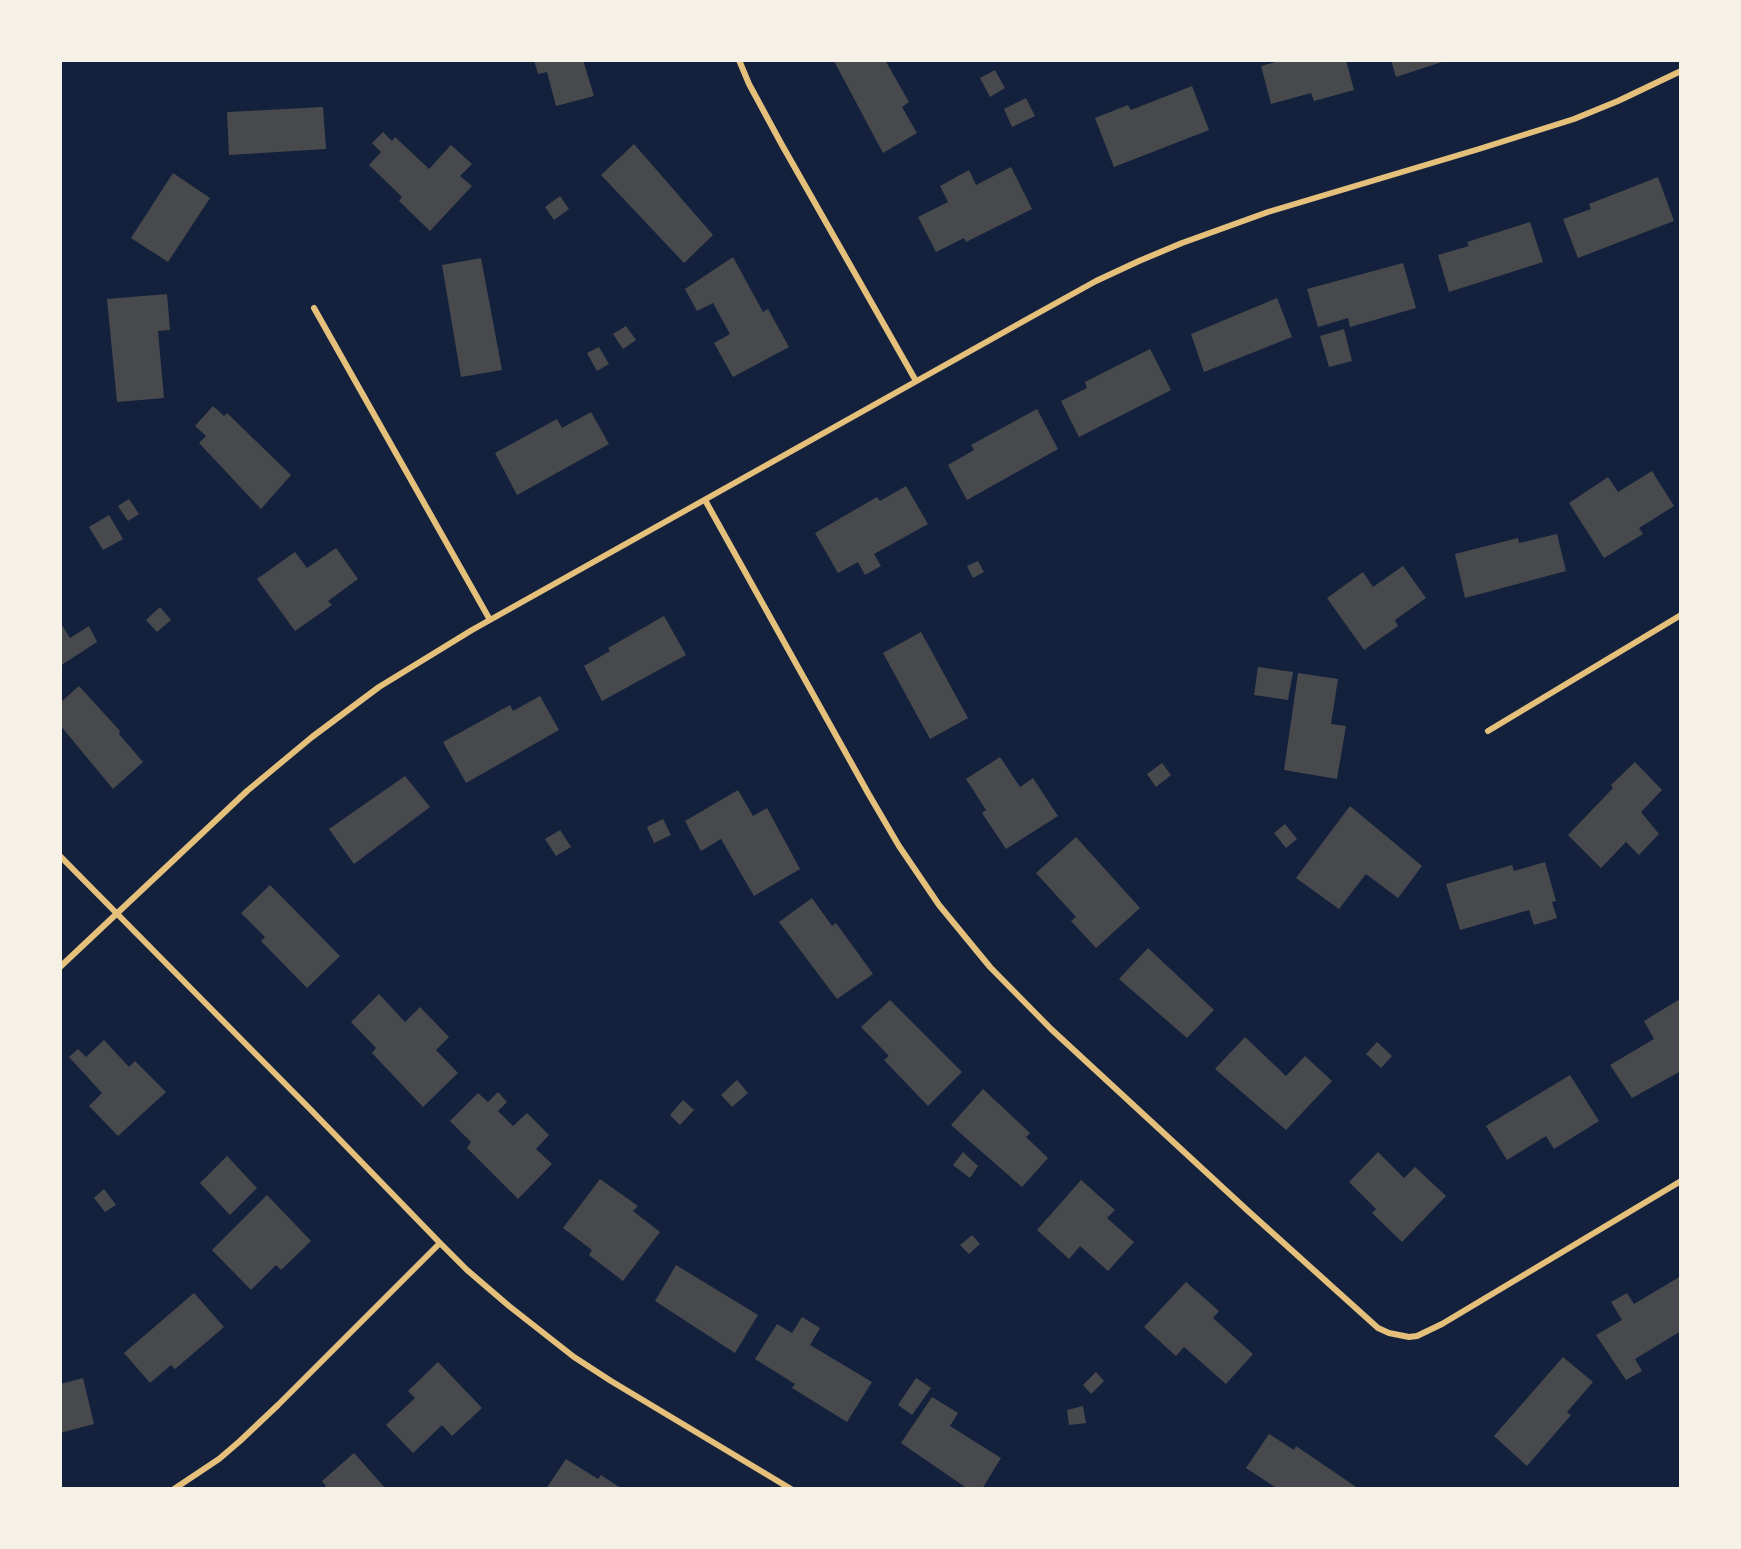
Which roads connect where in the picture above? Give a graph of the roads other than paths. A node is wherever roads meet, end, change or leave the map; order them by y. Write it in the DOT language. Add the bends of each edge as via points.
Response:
graph roads {
  1 [pos="739,60"];
  2 [pos="1681,70"];
  3 [pos="314,308"];
  4 [pos="916,381"];
  5 [pos="705,500"];
  6 [pos="1681,615"];
  7 [pos="490,620"];
  8 [pos="1488,731"];
  9 [pos="60,856"];
  10 [pos="117,914"];
  11 [pos="60,967"];
  12 [pos="1681,1181"];
  13 [pos="440,1243"];
  14 [pos="174,1489"];
  15 [pos="791,1489"];
  1 -- 4 [label="street" via="782,145"];
  2 -- 4 [label="street" via="1574,119 1268,212 1182,243 1096,281"];
  3 -- 7 [label="street"];
  4 -- 5 [label="street"];
  5 -- 7 [label="street"];
  5 -- 12 [label="street" via="899,846 939,905 1021,999 1087,1064 1378,1328 1403,1337 1417,1336 1443,1324"];
  6 -- 8 [label="street"];
  7 -- 10 [label="street" via="379,687 312,737 247,791"];
  9 -- 10 [label="street"];
  10 -- 11 [label="street"];
  10 -- 13 [label="street"];
  13 -- 14 [label="street" via="248,1434"];
  13 -- 15 [label="street" via="509,1306 574,1357"];
}
